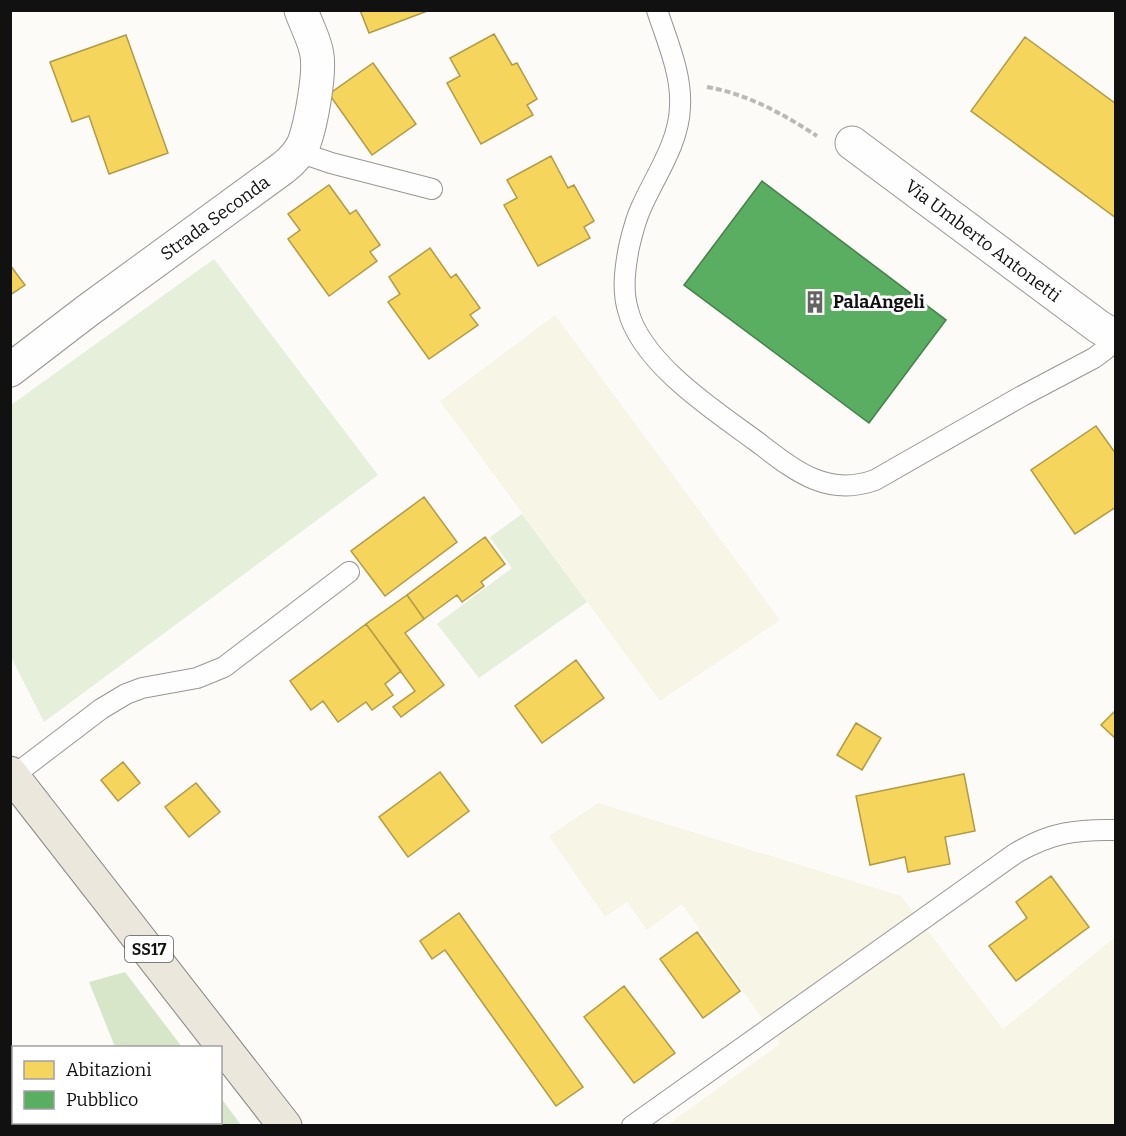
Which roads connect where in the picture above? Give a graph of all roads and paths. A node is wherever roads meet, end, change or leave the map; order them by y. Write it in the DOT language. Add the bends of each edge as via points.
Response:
graph roads {
  1 [pos="301,10"];
  2 [pos="657,10"];
  3 [pos="680,87"];
  4 [pos="855,145"];
  5 [pos="299,152"];
  6 [pos="432,189"];
  7 [pos="1115,337"];
  8 [pos="10,370"];
  9 [pos="349,572"];
  10 [pos="12,774"];
  11 [pos="1116,830"];
  12 [pos="285,1125"];
  13 [pos="632,1125"];
  1 -- 5 [label="street, Strada Seconda" via="317,62 308,129"];
  2 -- 3 [label="lane"];
  3 -- 4 [label="path" via="707,87 747,97 842,151 849,152"];
  3 -- 7 [label="lane" via="676,133 631,238 625,280 628,312 646,345 682,385 804,475 847,486 875,480 1094,358"];
  4 -- 7 [label="street, Via Umberto Antonetti"];
  5 -- 6 [label="lane"];
  5 -- 8 [label="street, Strada Seconda" via="283,168"];
  9 -- 10 [label="lane" via="224,667 197,678 126,694"];
  10 -- 12 [label="main road, SS17"];
  11 -- 13 [label="lane" via="1061,833 1016,853"];
}
